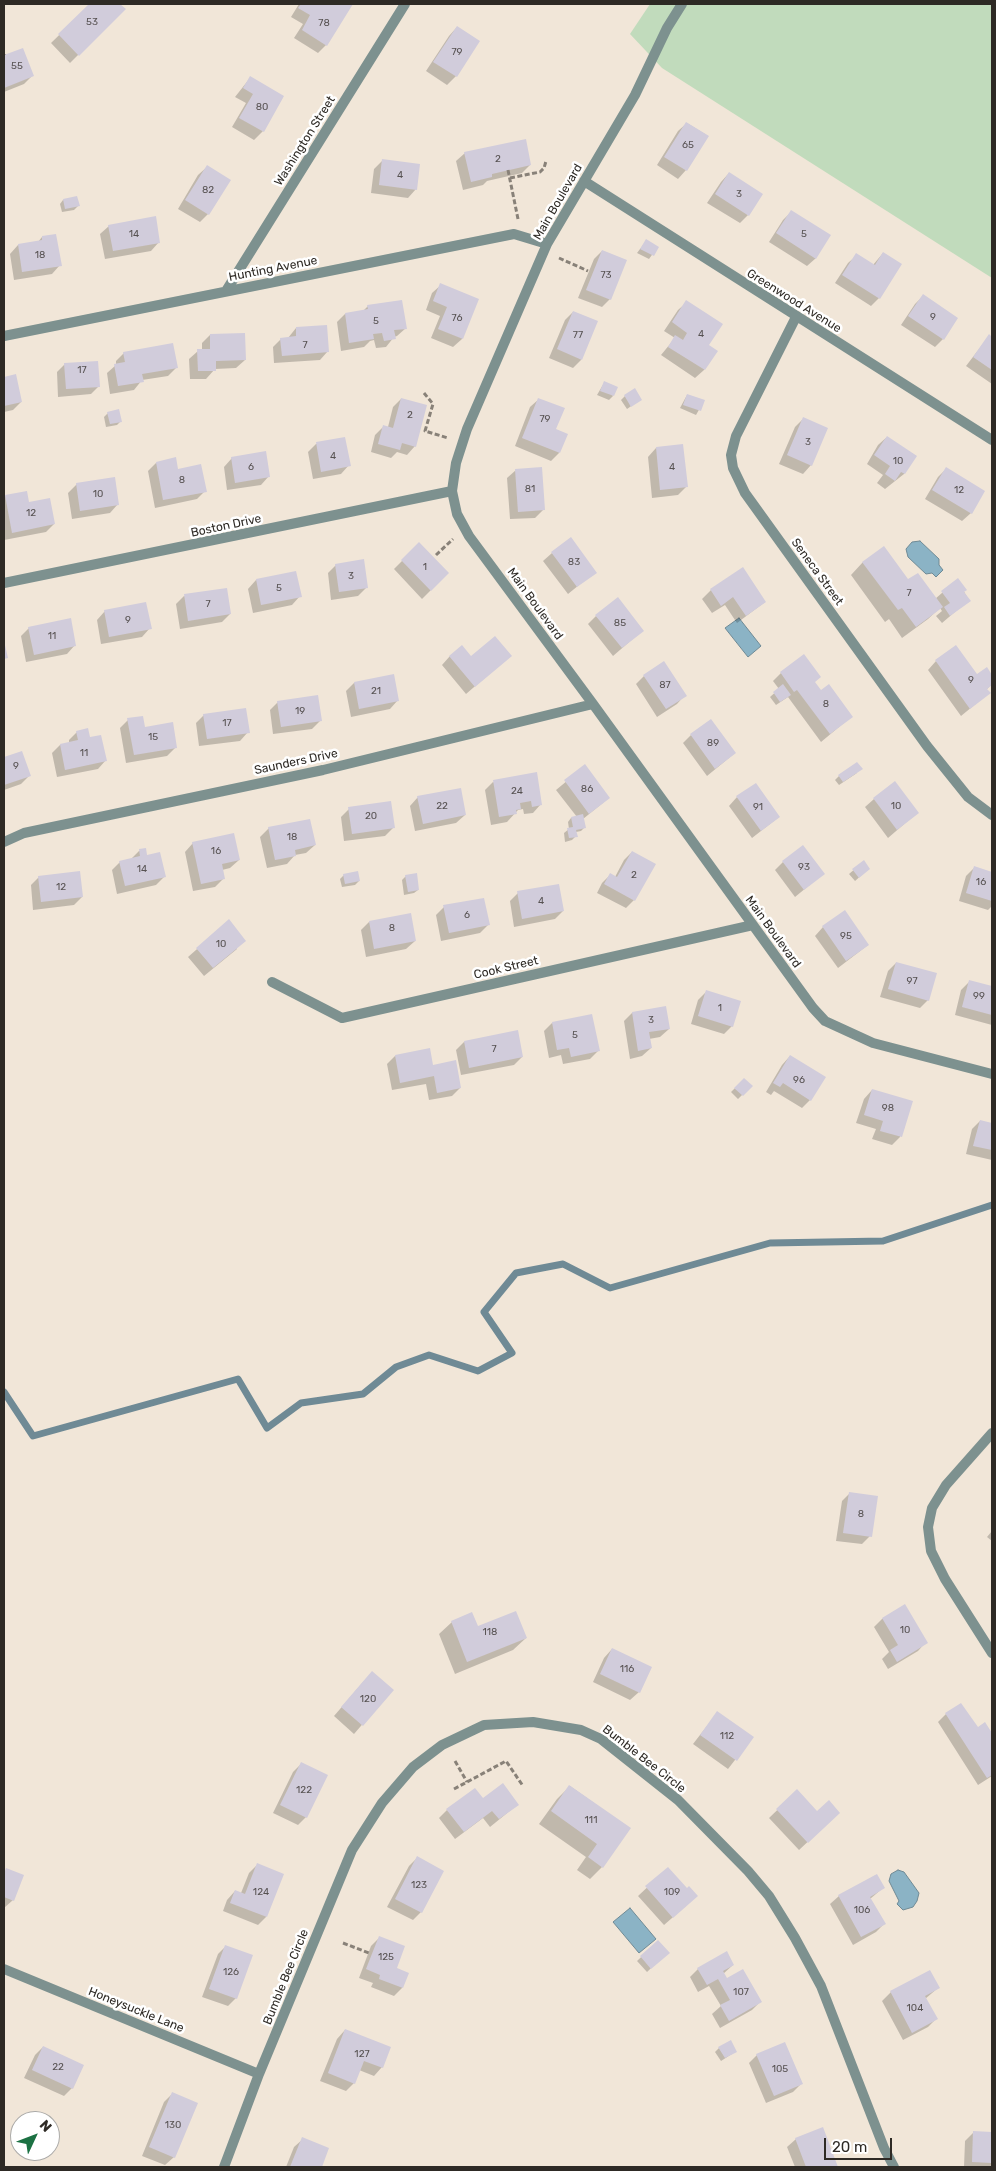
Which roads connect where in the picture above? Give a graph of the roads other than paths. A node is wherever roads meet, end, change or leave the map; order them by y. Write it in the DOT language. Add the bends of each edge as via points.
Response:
graph roads {
  1 [pos="405,4"];
  2 [pos="682,4"];
  3 [pos="584,181"];
  4 [pos="545,248"];
  5 [pos="226,291"];
  6 [pos="796,317"];
  7 [pos="4,336"];
  8 [pos="992,440"];
  9 [pos="452,491"];
  10 [pos="4,583"];
  11 [pos="593,704"];
  12 [pos="992,815"];
  13 [pos="4,842"];
  14 [pos="753,925"];
  15 [pos="272,982"];
  16 [pos="992,1074"];
  17 [pos="992,1433"];
  18 [pos="992,1653"];
  19 [pos="4,1969"];
  20 [pos="259,2074"];
  21 [pos="224,2167"];
  22 [pos="894,2167"];
  1 -- 5 [label="street, Washington Street"];
  2 -- 3 [label="street, Main Boulevard" via="634,96"];
  3 -- 4 [label="street, Main Boulevard"];
  3 -- 6 [label="street, Greenwood Avenue"];
  4 -- 5 [label="street, Hunting Avenue" via="514,234"];
  4 -- 9 [label="street, Main Boulevard" via="467,428"];
  5 -- 7 [label="street, Hunting Avenue"];
  6 -- 8 [label="street, Greenwood Avenue"];
  6 -- 12 [label="street, Seneca Street" via="736,436 731,455 733,468 745,493 927,746 968,797"];
  9 -- 10 [label="street, Boston Drive"];
  9 -- 11 [label="street, Main Boulevard" via="464,528"];
  11 -- 13 [label="street, Saunders Drive" via="323,770 24,833"];
  11 -- 14 [label="street, Main Boulevard"];
  14 -- 15 [label="street, Cook Street" via="342,1018"];
  14 -- 16 [label="street, Main Boulevard" via="825,1021 873,1043"];
  17 -- 18 [label="street" via="946,1485 932,1508 928,1528 931,1551 945,1579"];
  19 -- 20 [label="street, Honeysuckle Lane"];
  20 -- 21 [label="street, Bumble Bee Circle"];
  20 -- 22 [label="street, Bumble Bee Circle" via="352,1850 382,1803 413,1767 442,1745 484,1725 533,1722 581,1730 601,1739 678,1800 770,1896 821,1986"];
}
